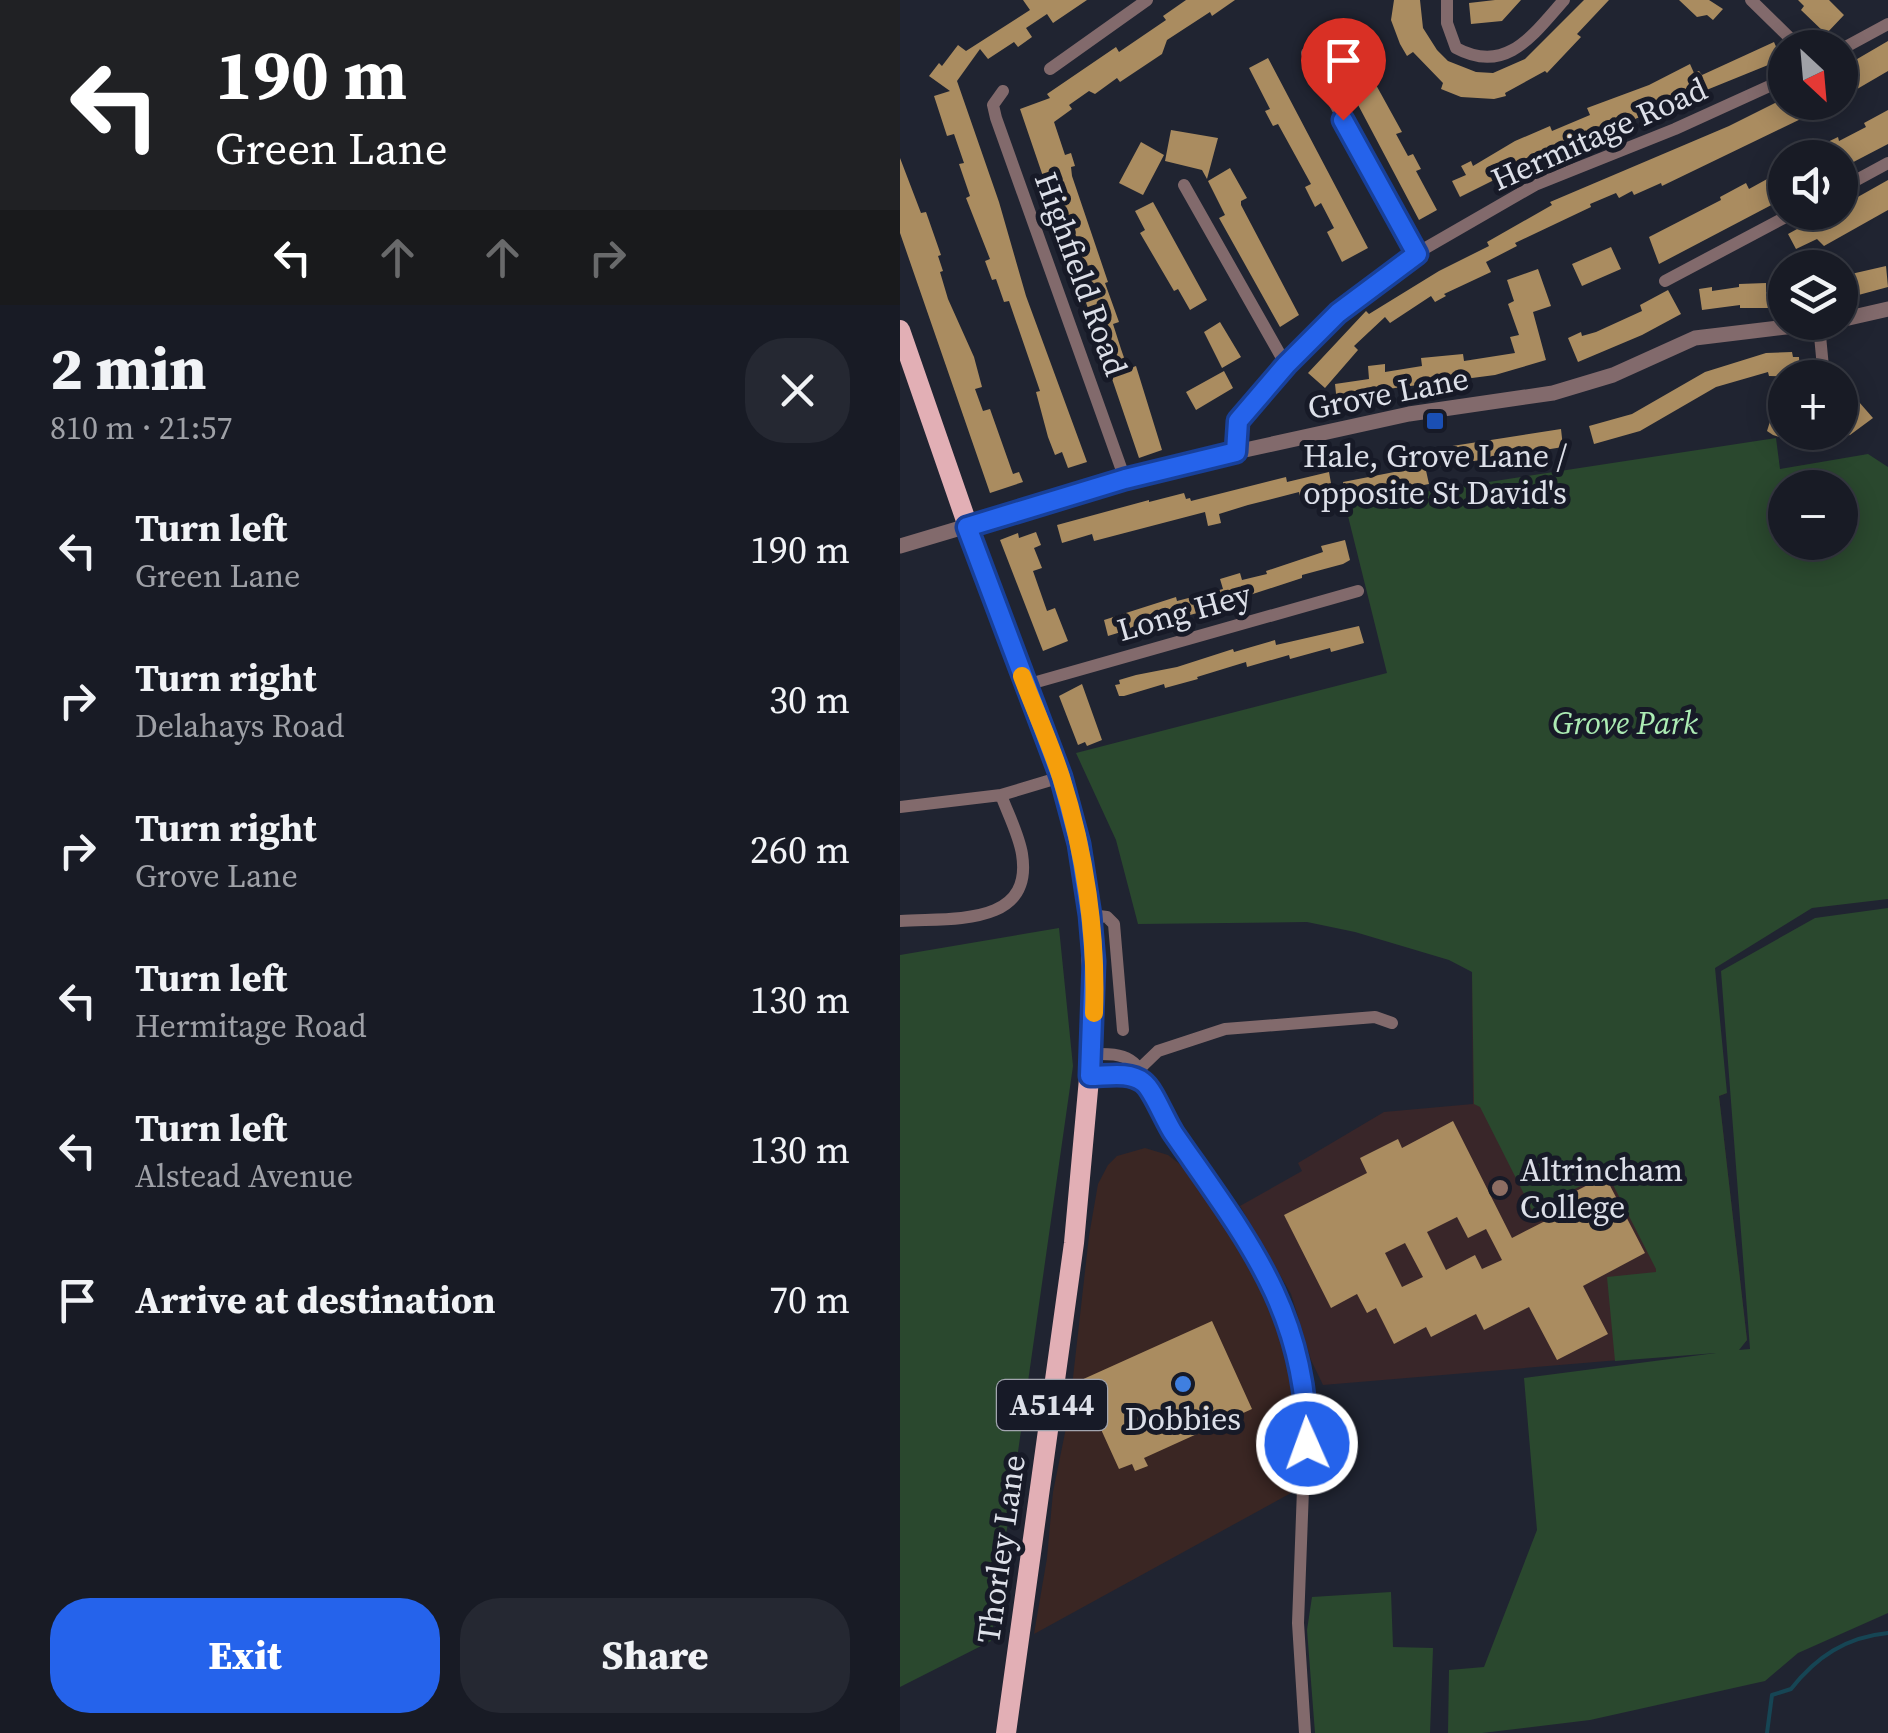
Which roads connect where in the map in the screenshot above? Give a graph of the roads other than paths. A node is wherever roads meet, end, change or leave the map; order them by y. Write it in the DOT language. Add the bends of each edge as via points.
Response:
graph roads {
  1 [pos="1146,0"];
  2 [pos="1447,0"];
  3 [pos="1564,0"];
  4 [pos="1751,0"];
  5 [pos="1888,24"];
  6 [pos="1782,30"];
  7 [pos="1858,40"];
  8 [pos="1306,53"];
  9 [pos="1050,70"];
  10 [pos="1768,88"];
  11 [pos="1003,91"];
  12 [pos="1888,163"];
  13 [pos="1858,179"];
  14 [pos="1184,184"];
  15 [pos="1768,226"];
  16 [pos="1417,254"];
  17 [pos="1665,280"];
  18 [pos="1888,308"];
  19 [pos="1858,316"];
  20 [pos="900,330"];
  21 [pos="1768,330"];
  22 [pos="1286,365"];
  23 [pos="1236,452"];
  24 [pos="1125,479"];
  25 [pos="967,527"];
  26 [pos="900,546"];
  27 [pos="1358,591"];
  28 [pos="1026,686"];
  29 [pos="1061,777"];
  30 [pos="1002,795"];
  31 [pos="900,807"];
  32 [pos="1090,915"];
  33 [pos="900,920"];
  34 [pos="1392,1023"];
  35 [pos="1123,1030"];
  36 [pos="1092,1054"];
  37 [pos="1135,1072"];
  38 [pos="1090,1076"];
  39 [pos="1006,1733"];
  40 [pos="1305,1733"];
  1 -- 9 [label="street"];
  2 -- 3 [label="street" via="1456,48 1486,59 1508,54"];
  4 -- 6 [label="street"];
  5 -- 7 [label="street"];
  8 -- 16 [label="street"];
  10 -- 16 [label="street, Hermitage Road" via="1535,185"];
  11 -- 24 [label="street, Highfield Road" via="993,105 996,118"];
  12 -- 13 [label="street"];
  14 -- 22 [label="street"];
  15 -- 17 [label="street"];
  16 -- 22 [label="street, Hermitage Road" via="1338,313"];
  18 -- 19 [label="street"];
  20 -- 25 [label="main road, A5144"];
  21 -- 23 [label="street, Grove Lane" via="1696,338 1614,376 1553,392 1409,414"];
  22 -- 23 [label="street, Hermitage Road" via="1238,421"];
  23 -- 24 [label="street, Grove Lane"];
  24 -- 25 [label="street, Grove Lane"];
  25 -- 26 [label="street, Grove Lane"];
  25 -- 28 [label="main road, A5144"];
  27 -- 28 [label="street, Long Hey"];
  28 -- 29 [label="main road, A5144"];
  29 -- 30 [label="street"];
  29 -- 32 [label="main road, A5144"];
  30 -- 31 [label="street"];
  30 -- 33 [label="street" via="1022,855 1021,883 1005,907 978,918"];
  32 -- 35 [label="street" via="1107,916 1114,924"];
  32 -- 36 [label="main road, A5144"];
  34 -- 37 [label="street" via="1375,1018 1239,1026 1158,1051"];
  36 -- 37 [label="street" via="1120,1055"];
  36 -- 38 [label="main road, A5144"];
  37 -- 38 [label="street"];
  37 -- 40 [label="street" via="1260,1262 1299,1356 1306,1409 1298,1623"];
  38 -- 39 [label="main road, Thorley Lane / A5144" via="1074,1242"];
}
